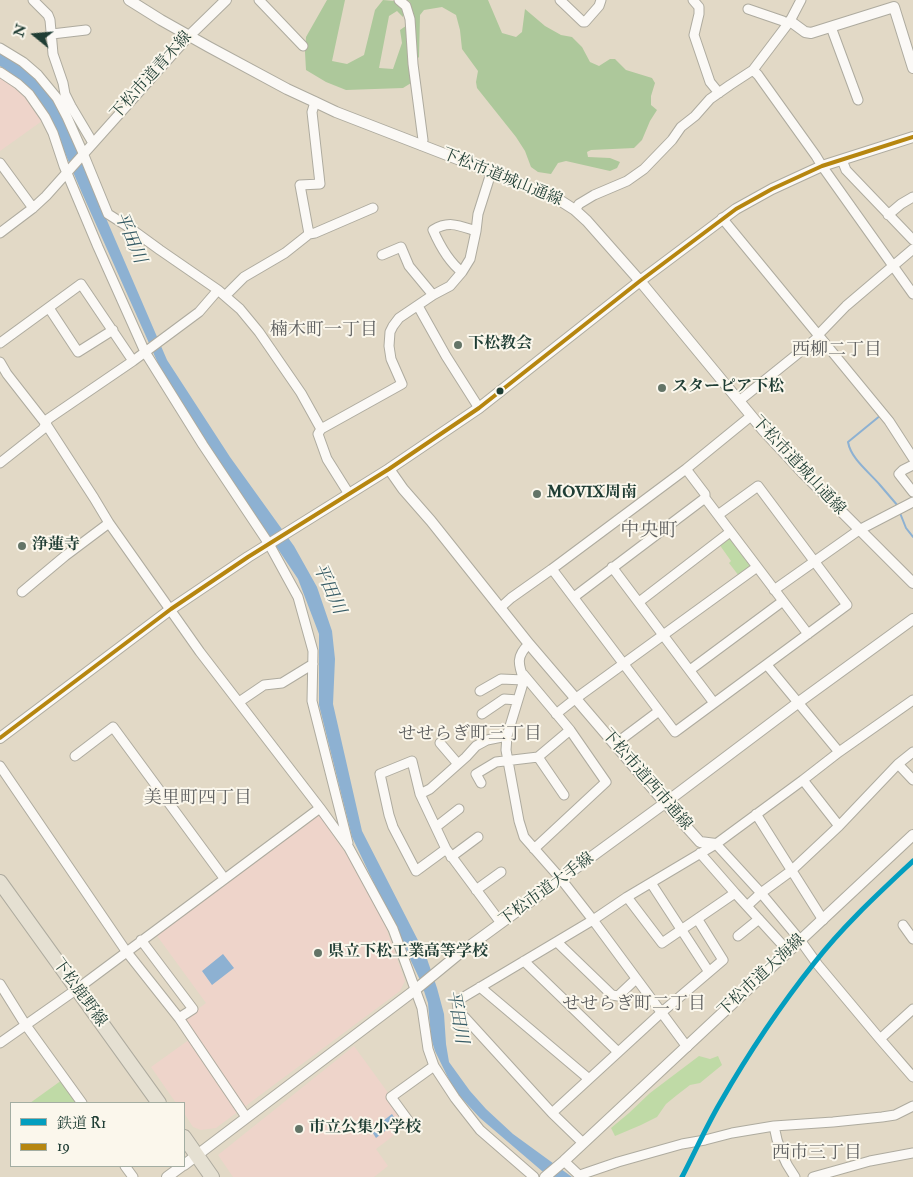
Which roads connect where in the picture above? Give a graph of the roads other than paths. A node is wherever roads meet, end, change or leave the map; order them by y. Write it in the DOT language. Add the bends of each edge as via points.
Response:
graph roads {
  1 [pos="33,0"];
  2 [pos="129,0"];
  3 [pos="226,0"];
  4 [pos="259,0"];
  5 [pos="399,0"];
  6 [pos="560,0"];
  7 [pos="601,0"];
  8 [pos="693,0"];
  9 [pos="801,0"];
  10 [pos="893,4"];
  11 [pos="748,8"];
  12 [pos="789,22"];
  13 [pos="831,27"];
  14 [pos="86,30"];
  15 [pos="52,34"];
  16 [pos="189,36"];
  17 [pos="303,46"];
  18 [pos="0,48"];
  19 [pos="913,68"];
  20 [pos="753,70"];
  21 [pos="0,72"];
  22 [pos="719,92"];
  23 [pos="858,100"];
  24 [pos="315,102"];
  25 [pos="913,137"];
  26 [pos="93,143"];
  27 [pos="421,145"];
  28 [pos="82,154"];
  29 [pos="842,160"];
  30 [pos="0,163"];
  31 [pos="822,166"];
  32 [pos="68,171"];
  33 [pos="491,173"];
  34 [pos="913,197"];
  35 [pos="33,208"];
  36 [pos="373,208"];
  37 [pos="575,210"];
  38 [pos="888,215"];
  39 [pos="722,218"];
  40 [pos="476,231"];
  41 [pos="0,233"];
  42 [pos="309,234"];
  43 [pos="913,240"];
  44 [pos="913,249"];
  45 [pos="382,255"];
  46 [pos="893,266"];
  47 [pos="462,272"];
  48 [pos="640,281"];
  49 [pos="222,293"];
  50 [pos="913,294"];
  51 [pos="433,295"];
  52 [pos="418,306"];
  53 [pos="49,308"];
  54 [pos="112,330"];
  55 [pos="819,334"];
  56 [pos="0,344"];
  57 [pos="146,351"];
  58 [pos="0,362"];
  59 [pos="133,362"];
  60 [pos="3,376"];
  61 [pos="739,401"];
  62 [pos="479,408"];
  63 [pos="752,416"];
  64 [pos="46,424"];
  65 [pos="321,429"];
  66 [pos="913,458"];
  67 [pos="0,462"];
  68 [pos="913,465"];
  69 [pos="389,469"];
  70 [pos="686,469"];
  71 [pos="913,492"];
  72 [pos="349,494"];
  73 [pos="705,498"];
  74 [pos="913,502"];
  75 [pos="718,515"];
  76 [pos="109,523"];
  77 [pos="859,530"];
  78 [pos="730,532"];
  79 [pos="270,543"];
  80 [pos="815,562"];
  81 [pos="612,567"];
  82 [pos="758,567"];
  83 [pos="552,569"];
  84 [pos="913,583"];
  85 [pos="774,590"];
  86 [pos="22,592"];
  87 [pos="574,597"];
  88 [pos="782,601"];
  89 [pos="639,602"];
  90 [pos="500,608"];
  91 [pos="171,609"];
  92 [pos="913,619"];
  93 [pos="808,634"];
  94 [pos="664,636"];
  95 [pos="530,644"];
  96 [pos="313,664"];
  97 [pos="624,664"];
  98 [pos="767,665"];
  99 [pos="690,670"];
  100 [pos="522,676"];
  101 [pos="480,691"];
  102 [pos="575,699"];
  103 [pos="518,700"];
  104 [pos="913,700"];
  105 [pos="239,702"];
  106 [pos="799,702"];
  107 [pos="714,703"];
  108 [pos="659,711"];
  109 [pos="482,714"];
  110 [pos="556,714"];
  111 [pos="570,730"];
  112 [pos="507,736"];
  113 [pos="0,738"];
  114 [pos="440,743"];
  115 [pos="615,744"];
  116 [pos="839,752"];
  117 [pos="913,752"];
  118 [pos="75,756"];
  119 [pos="538,757"];
  120 [pos="507,760"];
  121 [pos="458,764"];
  122 [pos="898,764"];
  123 [pos="0,766"];
  124 [pos="803,780"];
  125 [pos="913,780"];
  126 [pos="481,783"];
  127 [pos="420,794"];
  128 [pos="564,795"];
  129 [pos="665,803"];
  130 [pos="320,808"];
  131 [pos="458,809"];
  132 [pos="756,814"];
  133 [pos="839,826"];
  134 [pos="436,827"];
  135 [pos="913,835"];
  136 [pos="478,837"];
  137 [pos="716,844"];
  138 [pos="349,848"];
  139 [pos="534,849"];
  140 [pos="449,853"];
  141 [pos="700,853"];
  142 [pos="791,871"];
  143 [pos="500,872"];
  144 [pos="224,878"];
  145 [pos="561,879"];
  146 [pos="0,882"];
  147 [pos="651,883"];
  148 [pos="476,890"];
  149 [pos="735,893"];
  150 [pos="761,893"];
  151 [pos="627,897"];
  152 [pos="747,906"];
  153 [pos="759,919"];
  154 [pos="593,920"];
  155 [pos="698,920"];
  156 [pos="823,920"];
  157 [pos="501,923"];
  158 [pos="903,925"];
  159 [pos="682,929"];
  160 [pos="738,936"];
  161 [pos="913,939"];
  162 [pos="141,940"];
  163 [pos="800,940"];
  164 [pos="557,942"];
  165 [pos="126,951"];
  166 [pos="788,951"];
  167 [pos="524,961"];
  168 [pos="709,972"];
  169 [pos="636,979"];
  170 [pos="0,984"];
  171 [pos="418,987"];
  172 [pos="480,987"];
  173 [pos="76,989"];
  174 [pos="4,997"];
  175 [pos="913,1009"];
  176 [pos="662,1012"];
  177 [pos="179,1018"];
  178 [pos="26,1024"];
  179 [pos="880,1039"];
  180 [pos="0,1043"];
  181 [pos="687,1046"];
  182 [pos="618,1052"];
  183 [pos="434,1066"];
  184 [pos="913,1077"];
  185 [pos="589,1079"];
  186 [pos="81,1102"];
  187 [pos="158,1102"];
  188 [pos="913,1106"];
  189 [pos="552,1113"];
  190 [pos="246,1117"];
  191 [pos="410,1123"];
  192 [pos="774,1126"];
  193 [pos="185,1138"];
  194 [pos="583,1143"];
  195 [pos="913,1153"];
  196 [pos="197,1155"];
  197 [pos="564,1161"];
  198 [pos="185,1164"];
  199 [pos="180,1167"];
  200 [pos="580,1176"];
  201 [pos="167,1177"];
  202 [pos="212,1177"];
  203 [pos="534,1177"];
  204 [pos="545,1177"];
  205 [pos="795,1177"];
  206 [pos="813,1177"];
  1 -- 15 [label="street" via="48,15"];
  2 -- 16 [label="street"];
  3 -- 16 [label="street, 下松市道青木線"];
  4 -- 17 [label="street"];
  5 -- 27 [label="street" via="406,6 410,19"];
  6 -- 7 [label="street" via="583,22"];
  8 -- 22 [label="street" via="699,7 694,35 710,82"];
  9 -- 12 [label="street"];
  10 -- 13 [label="street"];
  10 -- 19 [label="street"];
  11 -- 12 [label="street"];
  12 -- 13 [label="street" via="811,33"];
  12 -- 20 [label="street"];
  13 -- 23 [label="street"];
  14 -- 15 [label="street"];
  15 -- 26 [label="street" via="54,59 64,94"];
  16 -- 24 [label="street, 下松市道城山通線"];
  16 -- 26 [label="street, 下松市道青木線"];
  18 -- 28 [label="street" via="38,75 57,98"];
  20 -- 22 [label="street"];
  20 -- 31 [label="street"];
  21 -- 32 [label="street" via="24,88 45,117"];
  22 -- 37 [label="street" via="681,127 644,169 627,181 594,195"];
  24 -- 27 [label="street, 下松市道城山通線"];
  24 -- 42 [label="street" via="312,112 320,184 300,185"];
  25 -- 29 [label="street"];
  26 -- 28 [label="street, 下松市道青木線"];
  27 -- 33 [label="street, 下松市道城山通線"];
  28 -- 32 [label="street, 下松市道青木線"];
  28 -- 49 [label="street" via="108,214"];
  29 -- 31 [label="street"];
  29 -- 38 [label="street" via="846,170"];
  30 -- 35 [label="street"];
  31 -- 39 [label="street" via="772,189"];
  31 -- 46 [label="street"];
  32 -- 35 [label="street"];
  32 -- 57 [label="street" via="98,247"];
  33 -- 37 [label="street, 下松市道城山通線" via="553,196"];
  33 -- 40 [label="street"];
  34 -- 38 [label="street"];
  35 -- 41 [label="street"];
  36 -- 42 [label="street"];
  37 -- 48 [label="street, 下松市道城山通線"];
  38 -- 43 [label="street"];
  39 -- 48 [label="street"];
  39 -- 55 [label="street"];
  40 -- 47 [label="street" via="470,259"];
  40 -- 47 [label="street" via="453,224 433,230 456,268"];
  42 -- 49 [label="street"];
  44 -- 46 [label="street"];
  45 -- 51 [label="street" via="401,246 409,266"];
  46 -- 50 [label="street"];
  46 -- 55 [label="street"];
  47 -- 51 [label="street" via="450,286"];
  48 -- 61 [label="street, 下松市道城山通線"];
  48 -- 62 [label="street"];
  49 -- 57 [label="street"];
  49 -- 65 [label="street" via="259,332 301,393"];
  51 -- 52 [label="street"];
  52 -- 62 [label="street"];
  52 -- 65 [label="street" via="399,318 390,332 390,359 402,384"];
  53 -- 54 [label="street" via="78,352"];
  53 -- 54 [label="street" via="81,284"];
  53 -- 56 [label="street"];
  54 -- 59 [label="street"];
  55 -- 61 [label="street"];
  55 -- 66 [label="street" via="889,420"];
  57 -- 59 [label="street"];
  57 -- 79 [label="street" via="203,445"];
  58 -- 60 [label="street"];
  59 -- 64 [label="street" via="48,419"];
  60 -- 64 [label="street"];
  61 -- 63 [label="street, 下松市道城山通線"];
  62 -- 69 [label="street"];
  63 -- 70 [label="street"];
  63 -- 77 [label="street, 下松市道城山通線"];
  64 -- 67 [label="street"];
  64 -- 76 [label="street"];
  65 -- 72 [label="street" via="318,434 327,459"];
  68 -- 71 [label="street" via="899,474"];
  69 -- 72 [label="street"];
  69 -- 90 [label="street, 下松市道西市通線"];
  70 -- 73 [label="street"];
  70 -- 83 [label="street"];
  72 -- 79 [label="street"];
  73 -- 75 [label="street"];
  73 -- 81 [label="street"];
  74 -- 77 [label="street"];
  75 -- 78 [label="street"];
  75 -- 80 [label="street" via="758,486"];
  76 -- 86 [label="street"];
  76 -- 91 [label="street"];
  77 -- 80 [label="street"];
  77 -- 84 [label="street, 下松市道城山通線"];
  78 -- 82 [label="street"];
  78 -- 89 [label="street"];
  79 -- 91 [label="street"];
  79 -- 96 [label="street" via="298,597 313,651"];
  80 -- 85 [label="street"];
  80 -- 93 [label="street" via="847,605"];
  81 -- 87 [label="street"];
  81 -- 89 [label="street"];
  82 -- 85 [label="street"];
  82 -- 94 [label="street"];
  83 -- 87 [label="street"];
  83 -- 90 [label="street"];
  85 -- 88 [label="street"];
  87 -- 97 [label="street"];
  88 -- 93 [label="street"];
  88 -- 99 [label="street"];
  89 -- 94 [label="street"];
  90 -- 95 [label="street, 下松市道西市通線"];
  91 -- 105 [label="street"];
  91 -- 113 [label="street"];
  92 -- 106 [label="street, 下松市道大手線"];
  93 -- 98 [label="street"];
  94 -- 97 [label="street"];
  94 -- 99 [label="street"];
  95 -- 100 [label="street" via="519,658"];
  95 -- 102 [label="street, 下松市道西市通線"];
  96 -- 105 [label="street" via="282,683 264,685"];
  96 -- 138 [label="street" via="312,701"];
  97 -- 102 [label="street"];
  97 -- 108 [label="street"];
  98 -- 106 [label="street"];
  98 -- 107 [label="street"];
  99 -- 107 [label="street"];
  100 -- 101 [label="street" via="501,679"];
  100 -- 103 [label="street"];
  100 -- 110 [label="street"];
  102 -- 110 [label="street"];
  102 -- 115 [label="street, 下松市道西市通線"];
  103 -- 109 [label="street" via="504,699"];
  103 -- 112 [label="street"];
  104 -- 116 [label="street"];
  105 -- 130 [label="street"];
  106 -- 116 [label="street"];
  106 -- 129 [label="street, 下松市道大手線"];
  107 -- 108 [label="street" via="675,732"];
  108 -- 115 [label="street"];
  110 -- 111 [label="street"];
  111 -- 119 [label="street"];
  111 -- 139 [label="street" via="606,782"];
  112 -- 120 [label="street"];
  112 -- 121 [label="street" via="476,746"];
  114 -- 121 [label="street"];
  115 -- 129 [label="street, 下松市道西市通線"];
  116 -- 124 [label="street"];
  117 -- 122 [label="street"];
  118 -- 144 [label="street" via="113,727"];
  119 -- 120 [label="street"];
  119 -- 128 [label="street"];
  120 -- 126 [label="street" via="496,762 476,774"];
  120 -- 139 [label="street" via="519,821 524,837"];
  121 -- 127 [label="street"];
  122 -- 125 [label="street"];
  122 -- 133 [label="street"];
  123 -- 165 [label="street"];
  124 -- 132 [label="street"];
  124 -- 133 [label="street"];
  127 -- 134 [label="street"];
  127 -- 140 [label="street" via="412,761 380,774 393,827 416,871"];
  129 -- 137 [label="street, 下松市道西市通線" via="700,842"];
  129 -- 145 [label="street, 下松市道大手線"];
  130 -- 138 [label="street"];
  130 -- 144 [label="street"];
  131 -- 134 [label="street"];
  132 -- 137 [label="street"];
  132 -- 142 [label="street"];
  133 -- 142 [label="street"];
  134 -- 140 [label="street"];
  135 -- 156 [label="street, 下松市道大海線"];
  136 -- 140 [label="street"];
  137 -- 141 [label="street"];
  137 -- 150 [label="street, 下松市道西市通線"];
  138 -- 171 [label="street" via="392,929"];
  139 -- 145 [label="street"];
  140 -- 148 [label="street"];
  141 -- 147 [label="street"];
  141 -- 149 [label="street"];
  142 -- 150 [label="street"];
  142 -- 156 [label="street"];
  143 -- 148 [label="street"];
  144 -- 162 [label="street"];
  145 -- 154 [label="street"];
  145 -- 157 [label="street, 下松市道大手線"];
  146 -- 173 [label="main road, 下松鹿野線"];
  147 -- 151 [label="street"];
  147 -- 159 [label="street"];
  148 -- 157 [label="street"];
  149 -- 152 [label="street"];
  149 -- 155 [label="street"];
  150 -- 152 [label="street"];
  150 -- 163 [label="street, 下松市道西市通線"];
  151 -- 154 [label="street"];
  151 -- 159 [label="street" via="662,943"];
  152 -- 153 [label="street"];
  153 -- 160 [label="street"];
  153 -- 166 [label="street"];
  154 -- 164 [label="street"];
  154 -- 169 [label="street"];
  155 -- 159 [label="street"];
  155 -- 168 [label="street" via="723,960"];
  156 -- 163 [label="street, 下松市道大海線"];
  157 -- 171 [label="street, 下松市道大手線"];
  158 -- 161 [label="street"];
  159 -- 168 [label="street"];
  162 -- 165 [label="street"];
  162 -- 177 [label="street" via="193,1009"];
  163 -- 166 [label="street, 下松市道大海線"];
  163 -- 179 [label="street, 下松市道西市通線"];
  164 -- 167 [label="street"];
  164 -- 169 [label="street" via="612,995 618,996"];
  165 -- 173 [label="street"];
  165 -- 177 [label="street"];
  166 -- 181 [label="street, 下松市道大海線"];
  167 -- 172 [label="street"];
  167 -- 182 [label="street"];
  168 -- 176 [label="street"];
  169 -- 176 [label="street"];
  170 -- 174 [label="street"];
  171 -- 183 [label="street" via="428,1049"];
  171 -- 190 [label="street, 下松市道大手線"];
  172 -- 185 [label="street"];
  172 -- 189 [label="street" via="457,1001 458,1010"];
  173 -- 178 [label="street"];
  173 -- 187 [label="main road, 下松鹿野線"];
  174 -- 178 [label="street"];
  175 -- 179 [label="street"];
  176 -- 181 [label="street"];
  176 -- 182 [label="street"];
  177 -- 190 [label="street"];
  178 -- 180 [label="street"];
  178 -- 186 [label="street"];
  179 -- 184 [label="street, 下松市道西市通線"];
  181 -- 194 [label="street, 下松市道大海線"];
  182 -- 185 [label="street"];
  183 -- 191 [label="street" via="391,1097"];
  183 -- 203 [label="street" via="480,1130"];
  185 -- 189 [label="street"];
  188 -- 192 [label="street" via="882,1117"];
  189 -- 194 [label="street"];
  190 -- 196 [label="street, 下松市道大手線"];
  192 -- 200 [label="street" via="682,1144"];
  192 -- 205 [label="street" via="776,1140"];
  193 -- 196 [label="main road"];
  194 -- 197 [label="street, 下松市道大海線"];
  195 -- 206 [label="street"];
  196 -- 198 [label="street, 下松市道大手線"];
  196 -- 202 [label="main road"];
  197 -- 200 [label="street"];
  197 -- 204 [label="street, 下松市道大海線"];
  199 -- 201 [label="street, 下松市道大手線"];
}
